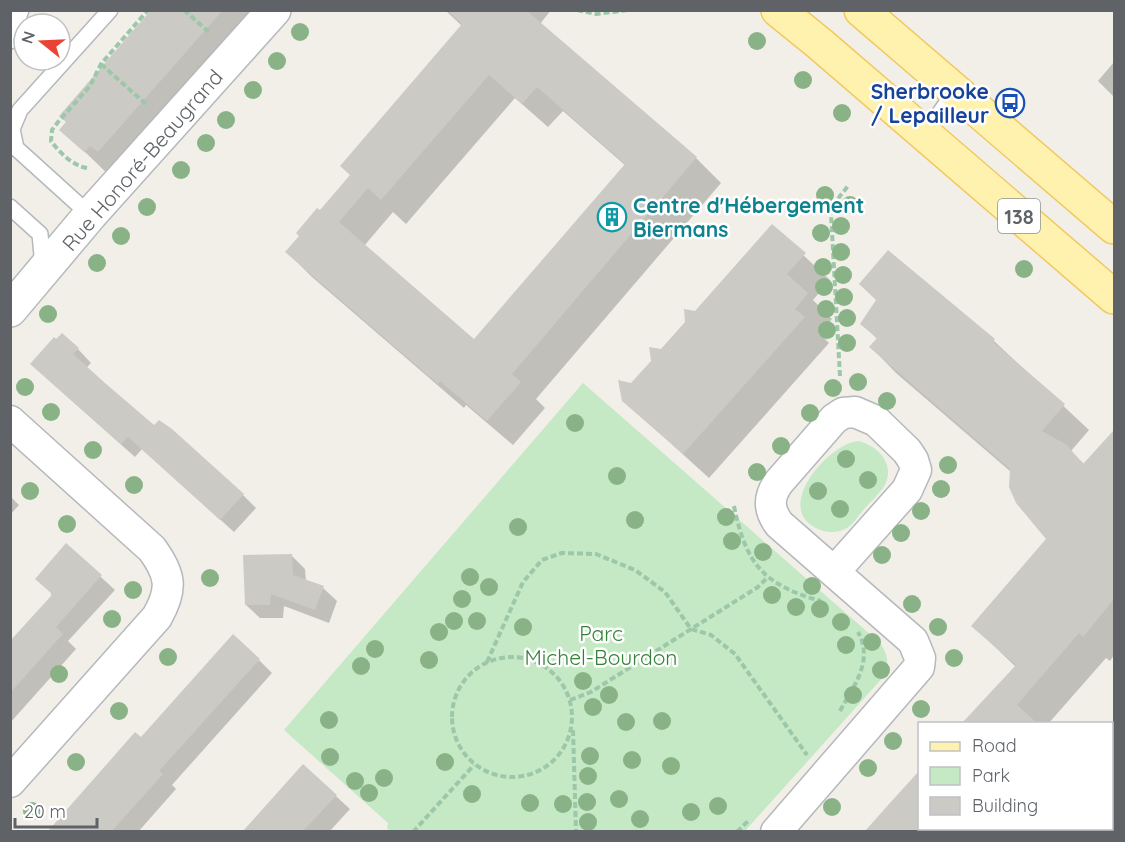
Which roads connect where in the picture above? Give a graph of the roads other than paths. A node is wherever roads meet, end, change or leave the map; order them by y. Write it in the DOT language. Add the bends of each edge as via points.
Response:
graph roads {
  1 [pos="21,10"];
  2 [pos="110,10"];
  3 [pos="274,10"];
  4 [pos="778,10"];
  5 [pos="861,10"];
  6 [pos="10,41"];
  7 [pos="956,90"];
  8 [pos="924,134"];
  9 [pos="10,207"];
  10 [pos="90,216"];
  11 [pos="1114,227"];
  12 [pos="44,272"];
  13 [pos="1114,296"];
  14 [pos="10,310"];
  15 [pos="10,422"];
  16 [pos="834,572"];
  17 [pos="10,782"];
  18 [pos="765,823"];
  1 -- 6 [label="lane"];
  2 -- 10 [label="lane" via="20,110 12,129 15,148"];
  3 -- 10 [label="street, Rue Honoré-Beaugrand"];
  4 -- 8 [label="main road, 138"];
  5 -- 7 [label="main road, 138"];
  7 -- 8 [label="lane"];
  7 -- 11 [label="main road, 138"];
  8 -- 13 [label="main road, 138"];
  9 -- 12 [label="lane" via="40,234"];
  10 -- 12 [label="street, Rue Honoré-Beaugrand"];
  12 -- 14 [label="street, Rue Honoré-Beaugrand"];
  15 -- 17 [label="street" via="152,549 164,565 169,583 166,601 157,617"];
  16 -- 16 [label="street" via="779,524 770,503 772,491 834,419 855,412 876,422 907,451 916,470 907,490"];
  16 -- 18 [label="street" via="913,641 921,658 920,667"];
}
